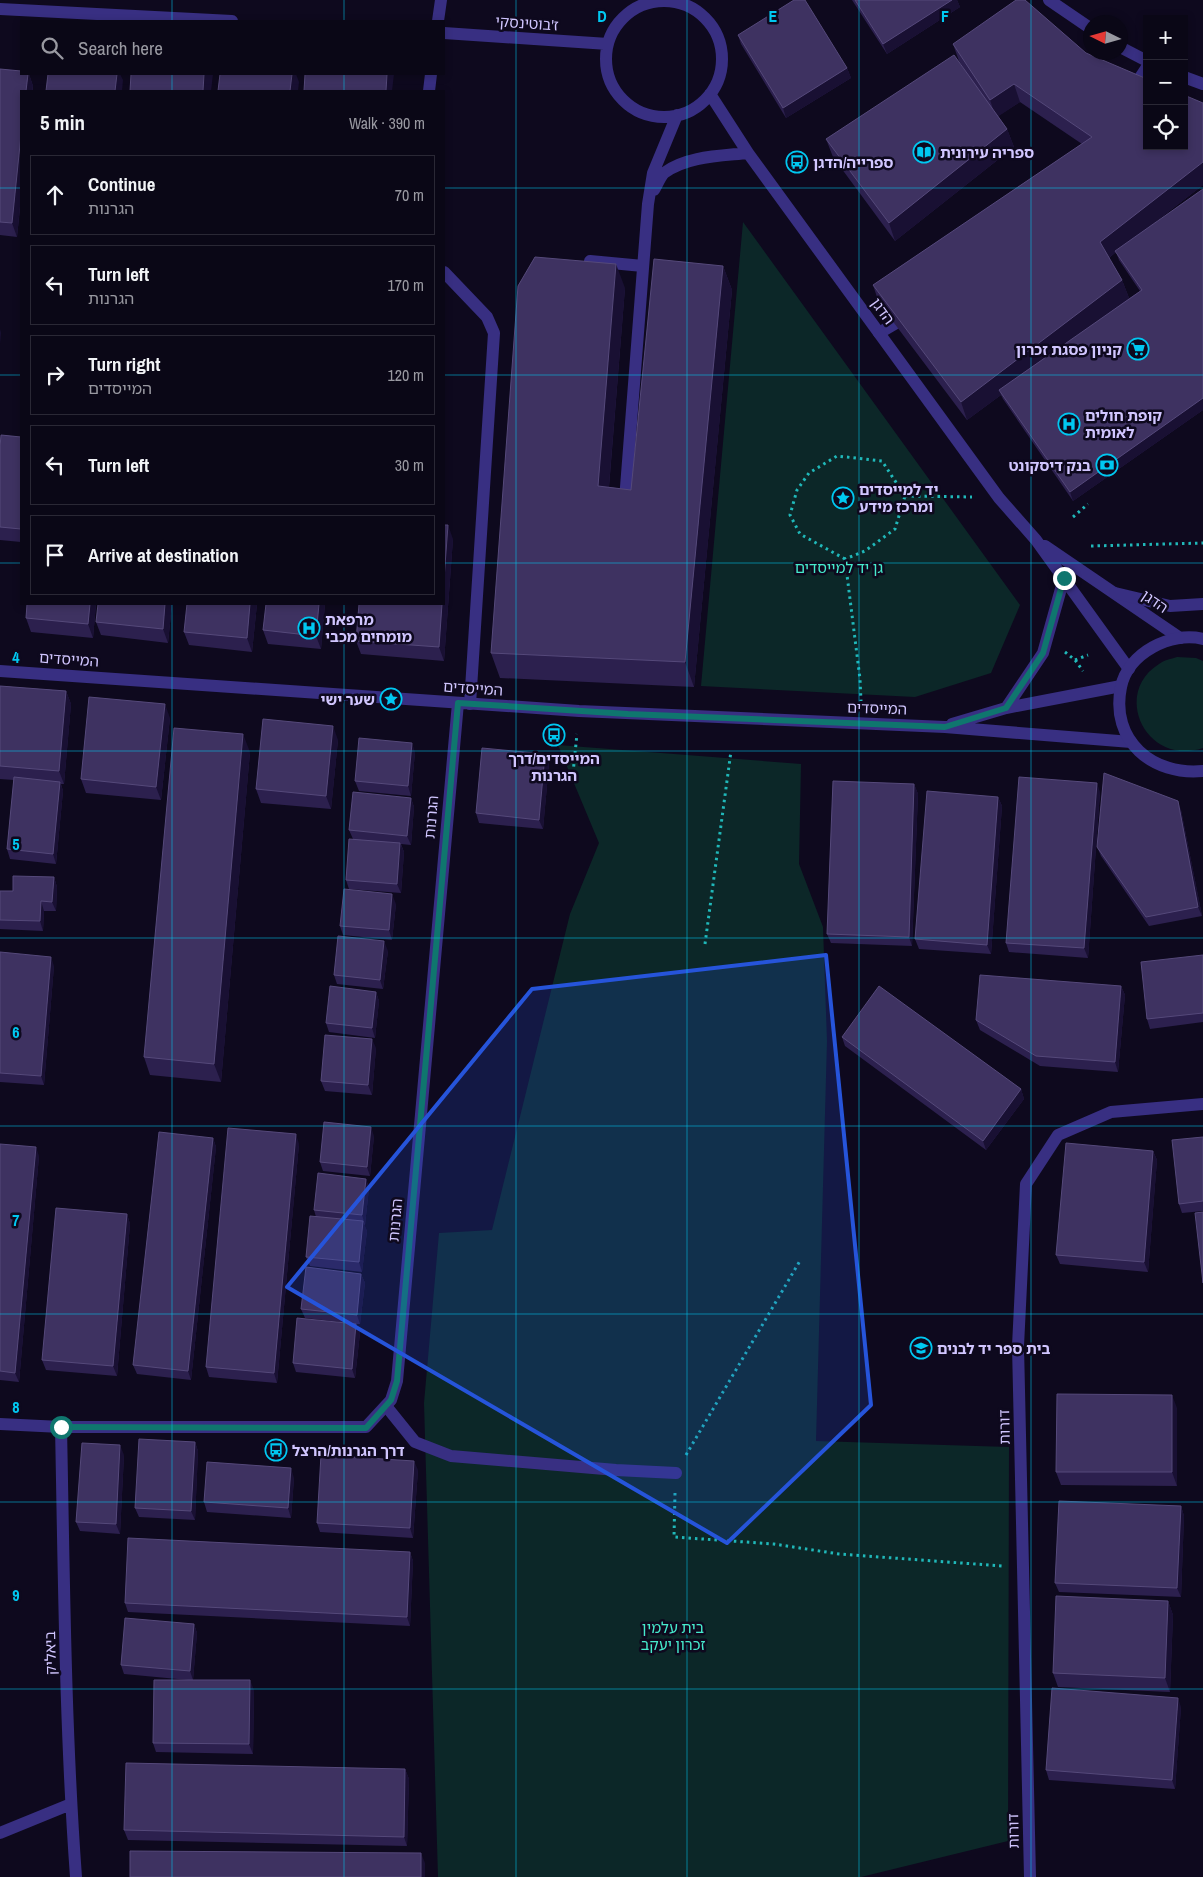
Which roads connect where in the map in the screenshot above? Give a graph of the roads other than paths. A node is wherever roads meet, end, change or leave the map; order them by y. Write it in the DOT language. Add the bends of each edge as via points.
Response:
graph roads {
  1 [pos="440,0"];
  2 [pos="1049,0"];
  3 [pos="692,3"];
  4 [pos="0,9"];
  5 [pos="213,20"];
  6 [pos="438,20"];
  7 [pos="1083,23"];
  8 [pos="445,33"];
  9 [pos="608,44"];
  10 [pos="1128,51"];
  11 [pos="1143,60"];
  12 [pos="1143,73"];
  13 [pos="431,75"];
  14 [pos="1188,80"];
  15 [pos="1203,84"];
  16 [pos="429,90"];
  17 [pos="710,94"];
  18 [pos="1126,98"];
  19 [pos="677,116"];
  20 [pos="748,153"];
  21 [pos="648,204"];
  22 [pos="590,261"];
  23 [pos="643,266"];
  24 [pos="445,273"];
  25 [pos="917,310"];
  26 [pos="878,333"];
  27 [pos="625,500"];
  28 [pos="1036,540"];
  29 [pos="1064,578"];
  30 [pos="1115,593"];
  31 [pos="1203,604"];
  32 [pos="1180,638"];
  33 [pos="1203,639"];
  34 [pos="1129,669"];
  35 [pos="0,670"];
  36 [pos="1121,686"];
  37 [pos="464,703"];
  38 [pos="1006,708"];
  39 [pos="945,727"];
  40 [pos="1131,742"];
  41 [pos="1203,772"];
  42 [pos="1203,1104"];
  43 [pos="386,1406"];
  44 [pos="0,1424"];
  45 [pos="61,1427"];
  46 [pos="676,1473"];
  47 [pos="71,1804"];
  48 [pos="0,1833"];
  49 [pos="76,1877"];
  50 [pos="1030,1877"];
  1 -- 6 [label="street"];
  2 -- 7 [label="street"];
  3 -- 9 [label="street" via="672,1 639,6 625,16"];
  3 -- 17 [label="street" via="714,29 720,45 722,62"];
  4 -- 5 [label="street"];
  8 -- 9 [label="street, ז'בוטינסקי"];
  9 -- 19 [label="street" via="609,78 617,93 644,113 660,117"];
  10 -- 11 [label="street"];
  12 -- 18 [label="street"];
  13 -- 16 [label="street"];
  14 -- 15 [label="street"];
  17 -- 19 [label="street" via="695,108"];
  17 -- 20 [label="street, הדגן"];
  19 -- 21 [label="street" via="653,173"];
  20 -- 21 [label="street" via="707,157 670,170 663,174"];
  20 -- 26 [label="street, הדגן"];
  21 -- 23 [label="street"];
  22 -- 23 [label="street"];
  23 -- 27 [label="street"];
  24 -- 37 [label="street, הגרנות" via="487,317 494,333"];
  25 -- 26 [label="street"];
  26 -- 28 [label="street, הדגן" via="999,498"];
  28 -- 29 [label="street, הדגן"];
  28 -- 30 [label="street, הדגן"];
  29 -- 34 [label="street, הדגן"];
  29 -- 38 [label="street" via="1043,653"];
  30 -- 31 [label="street" via="1170,606"];
  30 -- 32 [label="street, הדגן"];
  32 -- 33 [label="street"];
  32 -- 34 [label="street" via="1160,643"];
  34 -- 36 [label="street"];
  35 -- 37 [label="street, המייסדים"];
  36 -- 38 [label="street, המייסדים"];
  36 -- 40 [label="street" via="1122,721"];
  37 -- 39 [label="street, המייסדים" via="628,714"];
  37 -- 43 [label="street, הגרנות" via="397,1381"];
  38 -- 39 [label="street, המייסדים"];
  39 -- 40 [label="street, המייסדים"];
  40 -- 41 [label="street" via="1144,757 1162,768 1182,773"];
  42 -- 50 [label="street, דורות" via="1111,1112 1058,1135 1026,1184 1018,1346"];
  43 -- 45 [label="street, הגרנות" via="366,1428"];
  43 -- 46 [label="street" via="415,1442 451,1456"];
  44 -- 45 [label="street, הגרנות"];
  45 -- 47 [label="street, ביאליק"];
  47 -- 48 [label="street"];
  47 -- 49 [label="street, ביאליק"];
}
